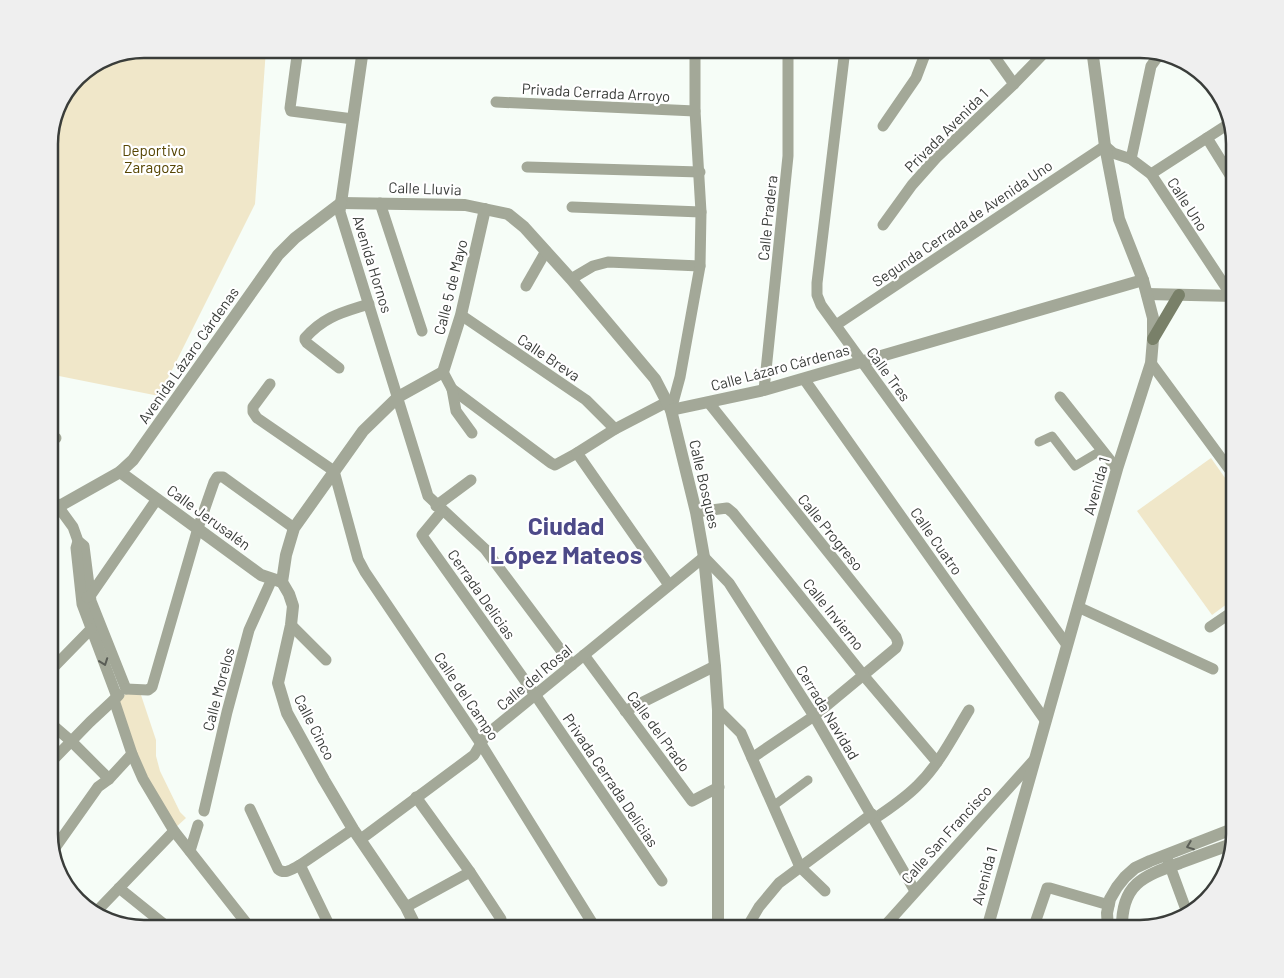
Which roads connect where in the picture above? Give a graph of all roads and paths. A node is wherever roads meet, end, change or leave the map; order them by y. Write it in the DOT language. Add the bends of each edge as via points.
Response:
graph roads {
  1 [pos="297,58"];
  2 [pos="362,58"];
  3 [pos="695,58"];
  4 [pos="788,58"];
  5 [pos="844,58"];
  6 [pos="924,58"];
  7 [pos="995,58"];
  8 [pos="1039,58"];
  9 [pos="1093,58"];
  10 [pos="1156,59"];
  11 [pos="1014,84"];
  12 [pos="496,102"];
  13 [pos="695,111"];
  14 [pos="353,119"];
  15 [pos="883,126"];
  16 [pos="1225,126"];
  17 [pos="1207,138"];
  18 [pos="1105,146"];
  19 [pos="1131,159"];
  20 [pos="527,167"];
  21 [pos="1226,169"];
  22 [pos="700,172"];
  23 [pos="1151,174"];
  24 [pos="341,202"];
  25 [pos="380,203"];
  26 [pos="572,206"];
  27 [pos="485,209"];
  28 [pos="701,212"];
  29 [pos="882,225"];
  30 [pos="546,251"];
  31 [pos="700,266"];
  32 [pos="571,279"];
  33 [pos="1143,280"];
  34 [pos="1226,285"];
  35 [pos="526,286"];
  36 [pos="1147,294"];
  37 [pos="1179,295"];
  38 [pos="1226,295"];
  39 [pos="369,304"];
  40 [pos="461,315"];
  41 [pos="836,325"];
  42 [pos="422,331"];
  43 [pos="1153,338"];
  44 [pos="863,363"];
  45 [pos="1151,363"];
  46 [pos="339,368"];
  47 [pos="443,372"];
  48 [pos="804,379"];
  49 [pos="270,384"];
  50 [pos="452,389"];
  51 [pos="764,390"];
  52 [pos="398,397"];
  53 [pos="1060,397"];
  54 [pos="709,403"];
  55 [pos="669,406"];
  56 [pos="615,429"];
  57 [pos="472,433"];
  58 [pos="1039,442"];
  59 [pos="1102,450"];
  60 [pos="577,453"];
  61 [pos="1226,465"];
  62 [pos="1117,469"];
  63 [pos="334,471"];
  64 [pos="120,472"];
  65 [pos="470,480"];
  66 [pos="157,499"];
  67 [pos="58,507"];
  68 [pos="439,508"];
  69 [pos="696,512"];
  70 [pos="58,513"];
  71 [pos="198,528"];
  72 [pos="294,528"];
  73 [pos="704,557"];
  74 [pos="277,581"];
  75 [pos="670,586"];
  76 [pos="86,597"];
  77 [pos="1078,607"];
  78 [pos="1226,616"];
  79 [pos="291,625"];
  80 [pos="1210,627"];
  81 [pos="91,629"];
  82 [pos="1067,645"];
  83 [pos="584,655"];
  84 [pos="326,660"];
  85 [pos="58,663"];
  86 [pos="572,665"];
  87 [pos="715,666"];
  88 [pos="1213,669"];
  89 [pos="864,676"];
  90 [pos="119,695"];
  91 [pos="536,696"];
  92 [pos="718,710"];
  93 [pos="969,710"];
  94 [pos="625,711"];
  95 [pos="814,716"];
  96 [pos="1045,720"];
  97 [pos="58,729"];
  98 [pos="72,741"];
  99 [pos="482,744"];
  100 [pos="132,754"];
  101 [pos="58,755"];
  102 [pos="752,758"];
  103 [pos="1034,760"];
  104 [pos="937,762"];
  105 [pos="109,779"];
  106 [pos="808,780"];
  107 [pos="719,787"];
  108 [pos="416,797"];
  109 [pos="773,806"];
  110 [pos="250,809"];
  111 [pos="204,811"];
  112 [pos="873,817"];
  113 [pos="198,825"];
  114 [pos="174,831"];
  115 [pos="1226,832"];
  116 [pos="357,834"];
  117 [pos="58,843"];
  118 [pos="1226,846"];
  119 [pos="190,851"];
  120 [pos="1168,861"];
  121 [pos="300,865"];
  122 [pos="800,867"];
  123 [pos="470,872"];
  124 [pos="662,881"];
  125 [pos="119,888"];
  126 [pos="825,891"];
  127 [pos="915,891"];
  128 [pos="1109,905"];
  129 [pos="406,907"];
  130 [pos="100,908"];
  131 [pos="1185,908"];
  132 [pos="501,919"];
  133 [pos="159,920"];
  134 [pos="244,920"];
  135 [pos="327,920"];
  136 [pos="412,920"];
  137 [pos="590,920"];
  138 [pos="718,920"];
  139 [pos="751,920"];
  140 [pos="890,920"];
  141 [pos="990,920"];
  142 [pos="1036,920"];
  143 [pos="1108,920"];
  144 [pos="1122,920"];
  1 -- 14 [label="street" via="291,111"];
  2 -- 14 [label="street, Avenida Hornos"];
  3 -- 13 [label="street, Calle Bosques"];
  4 -- 51 [label="street, Calle Pradera" via="788,156"];
  5 -- 41 [label="street, Calle Tres" via="817,283 821,305"];
  6 -- 15 [label="street" via="916,78"];
  7 -- 11 [label="street"];
  8 -- 11 [label="street, Privada Avenida 1"];
  9 -- 18 [label="street, Avenida 1"];
  10 -- 19 [label="street" via="1151,66"];
  11 -- 29 [label="street, Privada Avenida 1" via="936,158"];
  12 -- 13 [label="street, Privada Cerrada Arroyo"];
  13 -- 22 [label="street, Calle Bosques"];
  14 -- 24 [label="street, Avenida Hornos"];
  16 -- 17 [label="street"];
  17 -- 21 [label="street"];
  17 -- 23 [label="street"];
  18 -- 19 [label="street, Calle Uno"];
  18 -- 33 [label="street, Avenida 1" via="1119,219"];
  18 -- 41 [label="street, Segunda Cerrada de Avenida Uno"];
  19 -- 23 [label="street, Calle Uno"];
  20 -- 22 [label="street"];
  22 -- 28 [label="street, Calle Bosques"];
  23 -- 34 [label="street, Calle Uno"];
  24 -- 25 [label="street, Calle Lluvia"];
  24 -- 39 [label="street, Avenida Hornos" via="340,212"];
  24 -- 64 [label="street, Avenida Lázaro Cárdenas" via="295,238 278,256 133,460"];
  25 -- 27 [label="street, Calle Lluvia" via="465,205"];
  25 -- 42 [label="street"];
  26 -- 28 [label="street"];
  27 -- 30 [label="street, Calle Lluvia" via="508,214"];
  27 -- 40 [label="street, Calle 5 de Mayo"];
  28 -- 31 [label="street, Calle Bosques"];
  30 -- 32 [label="street"];
  30 -- 35 [label="street"];
  31 -- 32 [label="street" via="608,262 593,266"];
  31 -- 55 [label="street, Calle Bosques" via="680,377"];
  32 -- 55 [label="street" via="655,379"];
  33 -- 36 [label="street, Avenida 1"];
  33 -- 44 [label="street, Calle Lázaro Cárdenas"];
  36 -- 37 [label="street"];
  36 -- 43 [label="street, Avenida 1" via="1153,318"];
  37 -- 38 [label="street"];
  37 -- 43 [label="main road"];
  39 -- 46 [label="street" via="323,321 305,340"];
  39 -- 52 [label="street, Avenida Hornos"];
  40 -- 47 [label="street, Calle 5 de Mayo"];
  40 -- 56 [label="street, Calle Breva" via="586,400"];
  41 -- 44 [label="street, Calle Tres"];
  43 -- 45 [label="street, Avenida 1"];
  44 -- 48 [label="street, Calle Lázaro Cárdenas"];
  44 -- 82 [label="street, Calle Tres"];
  45 -- 61 [label="street"];
  45 -- 62 [label="street, Avenida 1"];
  47 -- 50 [label="street"];
  47 -- 52 [label="street"];
  48 -- 51 [label="street, Calle Lázaro Cárdenas"];
  48 -- 96 [label="street, Calle Cuatro"];
  49 -- 63 [label="street" via="254,408 257,418"];
  50 -- 57 [label="street" via="456,411"];
  50 -- 60 [label="street" via="551,463 555,465"];
  51 -- 54 [label="street, Calle Lázaro Cárdenas"];
  52 -- 63 [label="street" via="363,431"];
  52 -- 68 [label="street" via="428,496"];
  53 -- 59 [label="street"];
  54 -- 55 [label="street, Calle Lázaro Cárdenas"];
  54 -- 89 [label="street, Calle Progreso" via="896,637 896,648"];
  55 -- 56 [label="street"];
  55 -- 69 [label="street, Calle Bosques"];
  56 -- 60 [label="street"];
  58 -- 59 [label="street" via="1052,436 1075,466"];
  59 -- 62 [label="street"];
  60 -- 75 [label="street"];
  62 -- 77 [label="street, Avenida 1"];
  63 -- 72 [label="street"];
  63 -- 99 [label="street, Calle del Campo" via="358,559 365,572"];
  64 -- 66 [label="street, Calle Jerusalén"];
  64 -- 67 [label="street, Avenida Lázaro Cárdenas"];
  65 -- 68 [label="street"];
  66 -- 71 [label="street, Calle Jerusalén"];
  66 -- 76 [label="street"];
  68 -- 86 [label="street" via="484,549"];
  68 -- 91 [label="street, Cerrada Delicias" via="422,535"];
  69 -- 73 [label="street, Calle Bosques"];
  69 -- 89 [label="street, Calle Invierno" via="727,508"];
  70 -- 76 [label="street" via="73,526 84,546"];
  71 -- 72 [label="street" via="217,477"];
  71 -- 74 [label="street, Calle Jerusalén" via="261,575"];
  71 -- 90 [label="street" via="152,687"];
  72 -- 74 [label="street"];
  73 -- 75 [label="street, Calle del Rosal"];
  73 -- 87 [label="street, Calle Bosques"];
  73 -- 95 [label="street, Cerrada Navidad" via="729,583"];
  74 -- 79 [label="street, Calle Cinco" via="289,594 293,606"];
  74 -- 111 [label="street, Calle Morelos" via="249,630"];
  75 -- 83 [label="street, Calle del Rosal"];
  76 -- 81 [label="street"];
  76 -- 90 [label="street"];
  77 -- 82 [label="street, Avenida 1"];
  77 -- 88 [label="street"];
  78 -- 80 [label="street"];
  79 -- 84 [label="street"];
  79 -- 116 [label="street, Calle Cinco" via="278,683 280,696 315,764"];
  81 -- 85 [label="street"];
  81 -- 90 [label="street, one-way"];
  82 -- 96 [label="street, Avenida 1"];
  83 -- 86 [label="street, Calle del Rosal"];
  83 -- 94 [label="street, Calle del Prado"];
  86 -- 91 [label="street, Calle del Rosal"];
  87 -- 92 [label="street, Calle Bosques"];
  87 -- 94 [label="street"];
  89 -- 95 [label="street, Calle Progreso"];
  89 -- 104 [label="street, Calle Invierno"];
  90 -- 98 [label="street"];
  90 -- 100 [label="street"];
  91 -- 99 [label="street, Calle del Rosal" via="486,736"];
  91 -- 124 [label="street, Privada Cerrada Delicias"];
  92 -- 102 [label="street" via="741,733"];
  92 -- 107 [label="street, Calle Bosques"];
  93 -- 104 [label="street"];
  94 -- 107 [label="street, Calle del Prado" via="692,801"];
  95 -- 102 [label="street, Calle Progreso"];
  95 -- 112 [label="street, Cerrada Navidad"];
  96 -- 103 [label="street, Avenida 1"];
  97 -- 98 [label="street"];
  98 -- 101 [label="street"];
  98 -- 105 [label="street"];
  99 -- 108 [label="street, Calle del Rosal" via="474,755"];
  99 -- 137 [label="street, Calle del Campo"];
  100 -- 105 [label="street"];
  100 -- 114 [label="street" via="142,780"];
  102 -- 109 [label="street"];
  103 -- 127 [label="street, Calle San Francisco"];
  103 -- 141 [label="street, Avenida 1"];
  104 -- 112 [label="street" via="903,799"];
  105 -- 117 [label="street" via="98,787"];
  106 -- 109 [label="street"];
  107 -- 138 [label="street, Calle Bosques"];
  108 -- 116 [label="street, Calle del Rosal"];
  108 -- 123 [label="street"];
  109 -- 122 [label="street"];
  110 -- 121 [label="street" via="278,869 286,872"];
  112 -- 122 [label="street"];
  112 -- 127 [label="street, Cerrada Navidad"];
  113 -- 119 [label="street"];
  114 -- 119 [label="street"];
  114 -- 125 [label="street"];
  115 -- 120 [label="street, one-way"];
  116 -- 121 [label="street, Calle del Rosal"];
  116 -- 129 [label="street, Calle Cinco"];
  118 -- 120 [label="street"];
  119 -- 134 [label="street"];
  120 -- 128 [label="street" via="1135,868 1117,887"];
  120 -- 131 [label="street"];
  120 -- 144 [label="street" via="1130,890 1123,906"];
  121 -- 135 [label="street"];
  122 -- 126 [label="street"];
  122 -- 139 [label="street" via="779,883"];
  123 -- 129 [label="street"];
  123 -- 132 [label="street"];
  125 -- 130 [label="street"];
  125 -- 133 [label="street"];
  127 -- 140 [label="street, Calle San Francisco"];
  128 -- 142 [label="street" via="1047,888"];
  128 -- 143 [label="street"];
  129 -- 136 [label="street, Calle Cinco"];
}
